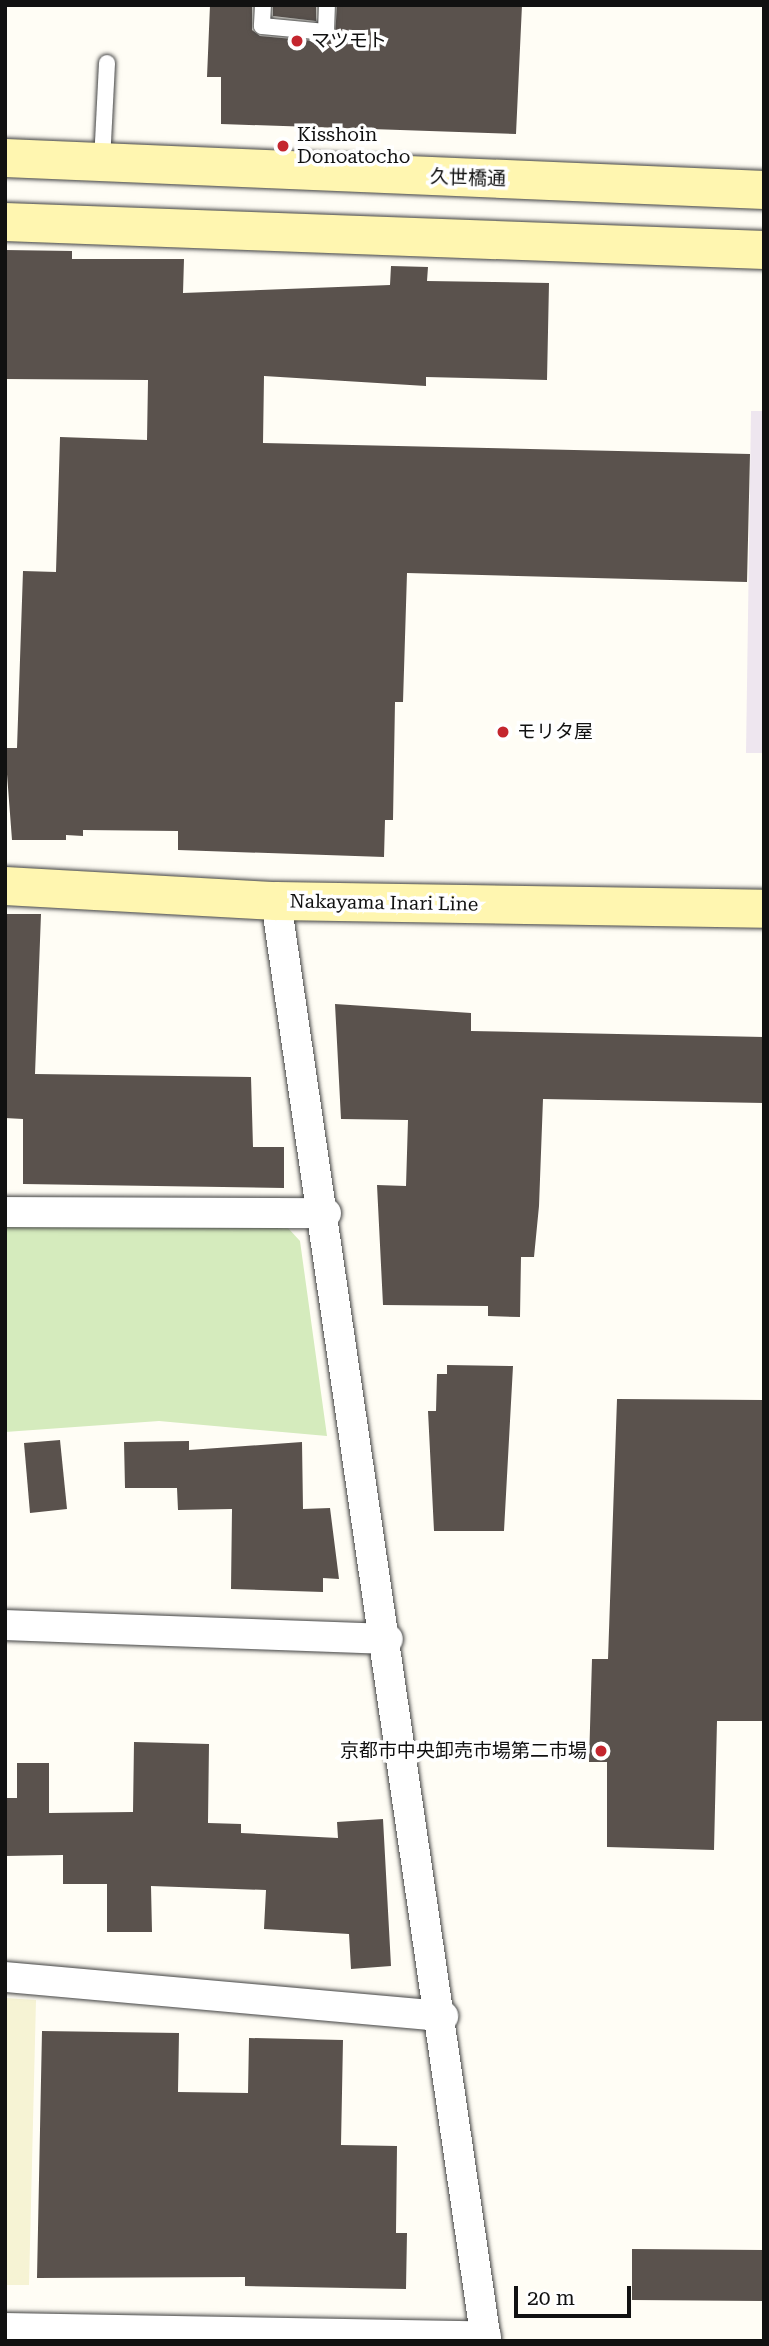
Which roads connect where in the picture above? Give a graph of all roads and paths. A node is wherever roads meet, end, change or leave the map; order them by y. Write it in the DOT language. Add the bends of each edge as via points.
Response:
graph roads {
  1 [pos="263,5"];
  2 [pos="327,5"];
  3 [pos="107,63"];
  4 [pos="5,158"];
  5 [pos="102,162"];
  6 [pos="764,190"];
  7 [pos="5,222"];
  8 [pos="764,250"];
  9 [pos="5,886"];
  10 [pos="276,901"];
  11 [pos="764,909"];
  12 [pos="5,1212"];
  13 [pos="326,1213"];
  14 [pos="5,1625"];
  15 [pos="388,1639"];
  16 [pos="5,1977"];
  17 [pos="443,2016"];
  18 [pos="5,2328"];
  19 [pos="486,2338"];
  1 -- 2 [label="lane" via="262,26 326,32"];
  3 -- 5 [label="lane"];
  4 -- 5 [label="street, 久世橋通"];
  5 -- 6 [label="street, 久世橋通"];
  7 -- 8 [label="street"];
  9 -- 10 [label="street, Nakayama Inari Line"];
  10 -- 11 [label="street, Nakayama Inari Line"];
  10 -- 13 [label="street"];
  12 -- 13 [label="street"];
  13 -- 15 [label="street"];
  14 -- 15 [label="street"];
  15 -- 17 [label="street"];
  16 -- 17 [label="street"];
  17 -- 19 [label="street"];
  18 -- 19 [label="street"];
}
